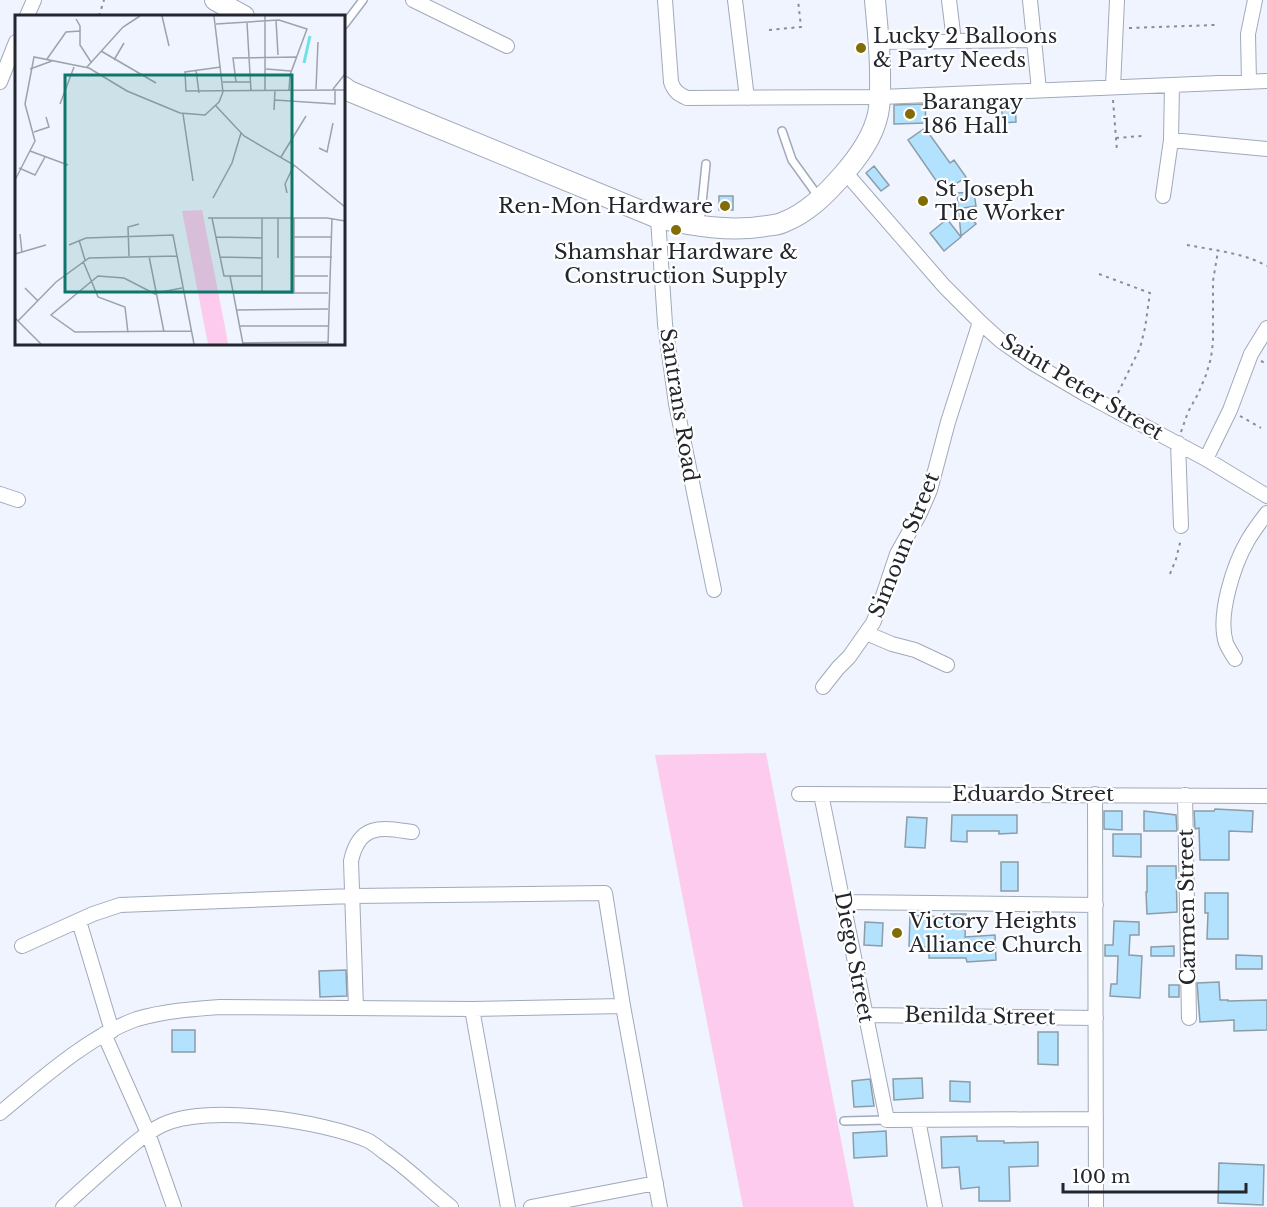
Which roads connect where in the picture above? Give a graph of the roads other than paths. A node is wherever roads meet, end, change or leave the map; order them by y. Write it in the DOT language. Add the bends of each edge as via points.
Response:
graph roads {
  1 [pos="34,0"];
  2 [pos="215,0"];
  3 [pos="363,0"];
  4 [pos="413,0"];
  5 [pos="665,0"];
  6 [pos="735,0"];
  7 [pos="875,0"];
  8 [pos="949,0"];
  9 [pos="1030,0"];
  10 [pos="1117,0"];
  11 [pos="1255,0"];
  12 [pos="27,15"];
  13 [pos="242,15"];
  14 [pos="345,24"];
  15 [pos="1034,40"];
  16 [pos="954,41"];
  17 [pos="879,42"];
  18 [pos="15,44"];
  19 [pos="507,46"];
  20 [pos="1267,81"];
  21 [pos="0,82"];
  22 [pos="1249,82"];
  23 [pos="1172,85"];
  24 [pos="1113,87"];
  25 [pos="345,88"];
  26 [pos="1039,90"];
  27 [pos="881,97"];
  28 [pos="747,98"];
  29 [pos="782,131"];
  30 [pos="1171,140"];
  31 [pos="1267,149"];
  32 [pos="706,164"];
  33 [pos="845,172"];
  34 [pos="1163,196"];
  35 [pos="820,198"];
  36 [pos="658,218"];
  37 [pos="700,226"];
  38 [pos="980,322"];
  39 [pos="1267,328"];
  40 [pos="1178,443"];
  41 [pos="1206,459"];
  42 [pos="0,494"];
  43 [pos="1267,495"];
  44 [pos="18,500"];
  45 [pos="1267,513"];
  46 [pos="1181,526"];
  47 [pos="714,590"];
  48 [pos="866,633"];
  49 [pos="1235,659"];
  50 [pos="948,665"];
  51 [pos="823,687"];
  52 [pos="799,794"];
  53 [pos="821,794"];
  54 [pos="1095,794"];
  55 [pos="1185,795"];
  56 [pos="1267,796"];
  57 [pos="412,832"];
  58 [pos="352,896"];
  59 [pos="844,902"];
  60 [pos="1096,906"];
  61 [pos="79,921"];
  62 [pos="22,946"];
  63 [pos="623,1006"];
  64 [pos="356,1008"];
  65 [pos="472,1009"];
  66 [pos="865,1015"];
  67 [pos="1096,1018"];
  68 [pos="1189,1018"];
  69 [pos="108,1033"];
  70 [pos="0,1113"];
  71 [pos="1096,1119"];
  72 [pos="887,1120"];
  73 [pos="918,1120"];
  74 [pos="843,1121"];
  75 [pos="147,1133"];
  76 [pos="656,1183"];
  77 [pos="63,1207"];
  78 [pos="174,1207"];
  79 [pos="451,1207"];
  80 [pos="508,1207"];
  81 [pos="531,1207"];
  82 [pos="660,1207"];
  83 [pos="935,1207"];
  84 [pos="1096,1207"];
  1 -- 12 [label="street"];
  2 -- 13 [label="main road"];
  3 -- 14 [label="lane"];
  4 -- 19 [label="street"];
  5 -- 28 [label="street" via="670,73 679,94 687,98"];
  6 -- 28 [label="street"];
  7 -- 17 [label="main road"];
  8 -- 16 [label="street"];
  9 -- 15 [label="street"];
  10 -- 24 [label="street"];
  11 -- 22 [label="street" via="1248,34"];
  15 -- 16 [label="street"];
  15 -- 26 [label="street"];
  16 -- 17 [label="street"];
  17 -- 27 [label="main road"];
  18 -- 21 [label="street"];
  20 -- 22 [label="street"];
  22 -- 23 [label="street"];
  23 -- 24 [label="street"];
  23 -- 30 [label="street"];
  24 -- 26 [label="street"];
  25 -- 36 [label="main road"];
  26 -- 27 [label="street"];
  27 -- 28 [label="street"];
  27 -- 33 [label="main road" via="870,136"];
  29 -- 35 [label="lane" via="792,160"];
  30 -- 31 [label="street"];
  30 -- 34 [label="street"];
  32 -- 37 [label="lane"];
  33 -- 35 [label="main road"];
  33 -- 38 [label="street, Saint Peter Street"];
  35 -- 37 [label="main road" via="783,223 754,228"];
  36 -- 37 [label="main road"];
  36 -- 47 [label="street, Santrans Road" via="665,324 676,404"];
  38 -- 40 [label="street, Saint Peter Street" via="1031,362"];
  38 -- 48 [label="street, Simoun Street" via="930,490 897,554 879,611"];
  39 -- 41 [label="street" via="1251,354"];
  40 -- 41 [label="street, Saint Peter Street"];
  40 -- 46 [label="street"];
  41 -- 43 [label="street, Saint Peter Street"];
  42 -- 44 [label="street"];
  45 -- 49 [label="street" via="1247,542 1224,609 1226,643"];
  48 -- 50 [label="street"];
  48 -- 51 [label="street, Simoun Street"];
  52 -- 53 [label="street, Eduardo Street"];
  53 -- 54 [label="street, Eduardo Street"];
  53 -- 59 [label="street, Diego Street"];
  54 -- 55 [label="street, Eduardo Street"];
  54 -- 60 [label="street"];
  55 -- 56 [label="street, Eduardo Street"];
  55 -- 68 [label="street, Carmen Street"];
  57 -- 58 [label="street" via="382,829 361,838 351,861"];
  58 -- 61 [label="street" via="120,905"];
  58 -- 63 [label="street" via="604,893"];
  58 -- 64 [label="street"];
  59 -- 60 [label="street"];
  59 -- 66 [label="street, Diego Street"];
  60 -- 67 [label="street"];
  61 -- 62 [label="street"];
  61 -- 69 [label="street"];
  63 -- 65 [label="street"];
  63 -- 76 [label="street"];
  64 -- 65 [label="street"];
  64 -- 69 [label="street" via="190,1009 154,1014"];
  65 -- 80 [label="street"];
  66 -- 67 [label="street, Benilda Street"];
  66 -- 72 [label="street, Diego Street"];
  67 -- 71 [label="street"];
  69 -- 70 [label="street" via="89,1043"];
  69 -- 75 [label="street"];
  71 -- 73 [label="street"];
  71 -- 84 [label="street"];
  72 -- 73 [label="street"];
  72 -- 74 [label="lane"];
  73 -- 83 [label="street"];
  75 -- 77 [label="street"];
  75 -- 78 [label="street"];
  75 -- 79 [label="street" via="164,1124 216,1115 259,1117 332,1129 370,1142"];
  76 -- 81 [label="street"];
  76 -- 82 [label="street"];
}
